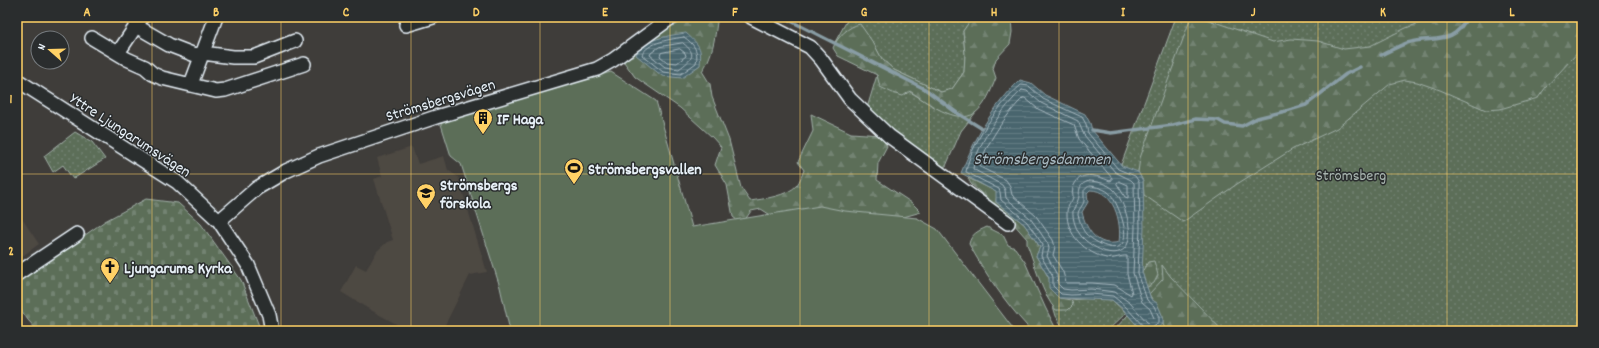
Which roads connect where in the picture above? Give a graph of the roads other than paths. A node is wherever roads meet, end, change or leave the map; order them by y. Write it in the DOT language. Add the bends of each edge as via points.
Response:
graph roads {
  1 [pos="216,17"];
  2 [pos="433,17"];
  3 [pos="674,17"];
  4 [pos="751,17"];
  5 [pos="139,22"];
  6 [pos="406,25"];
  7 [pos="92,38"];
  8 [pos="295,41"];
  9 [pos="118,53"];
  10 [pos="203,53"];
  11 [pos="304,64"];
  12 [pos="17,80"];
  13 [pos="191,84"];
  14 [pos="220,220"];
  15 [pos="1008,223"];
  16 [pos="77,234"];
  17 [pos="17,274"];
  18 [pos="272,331"];
  1 -- 10 [label="street"];
  2 -- 6 [label="street"];
  3 -- 14 [label="street, Strömsbergsvägen" via="597,69 436,117 318,156 257,188"];
  4 -- 15 [label="street" via="810,47 850,99 890,136"];
  5 -- 9 [label="street"];
  5 -- 10 [label="street" via="156,38 195,55"];
  7 -- 9 [label="street"];
  8 -- 10 [label="street" via="254,57"];
  9 -- 13 [label="street" via="153,74"];
  10 -- 13 [label="street"];
  11 -- 13 [label="street" via="225,90 216,91"];
  12 -- 14 [label="street, Yttre Ljungarumsvägen" via="176,182"];
  14 -- 18 [label="street, Yttre Ljungarumsvägen" via="248,265 269,315"];
  16 -- 17 [label="street"];
}
